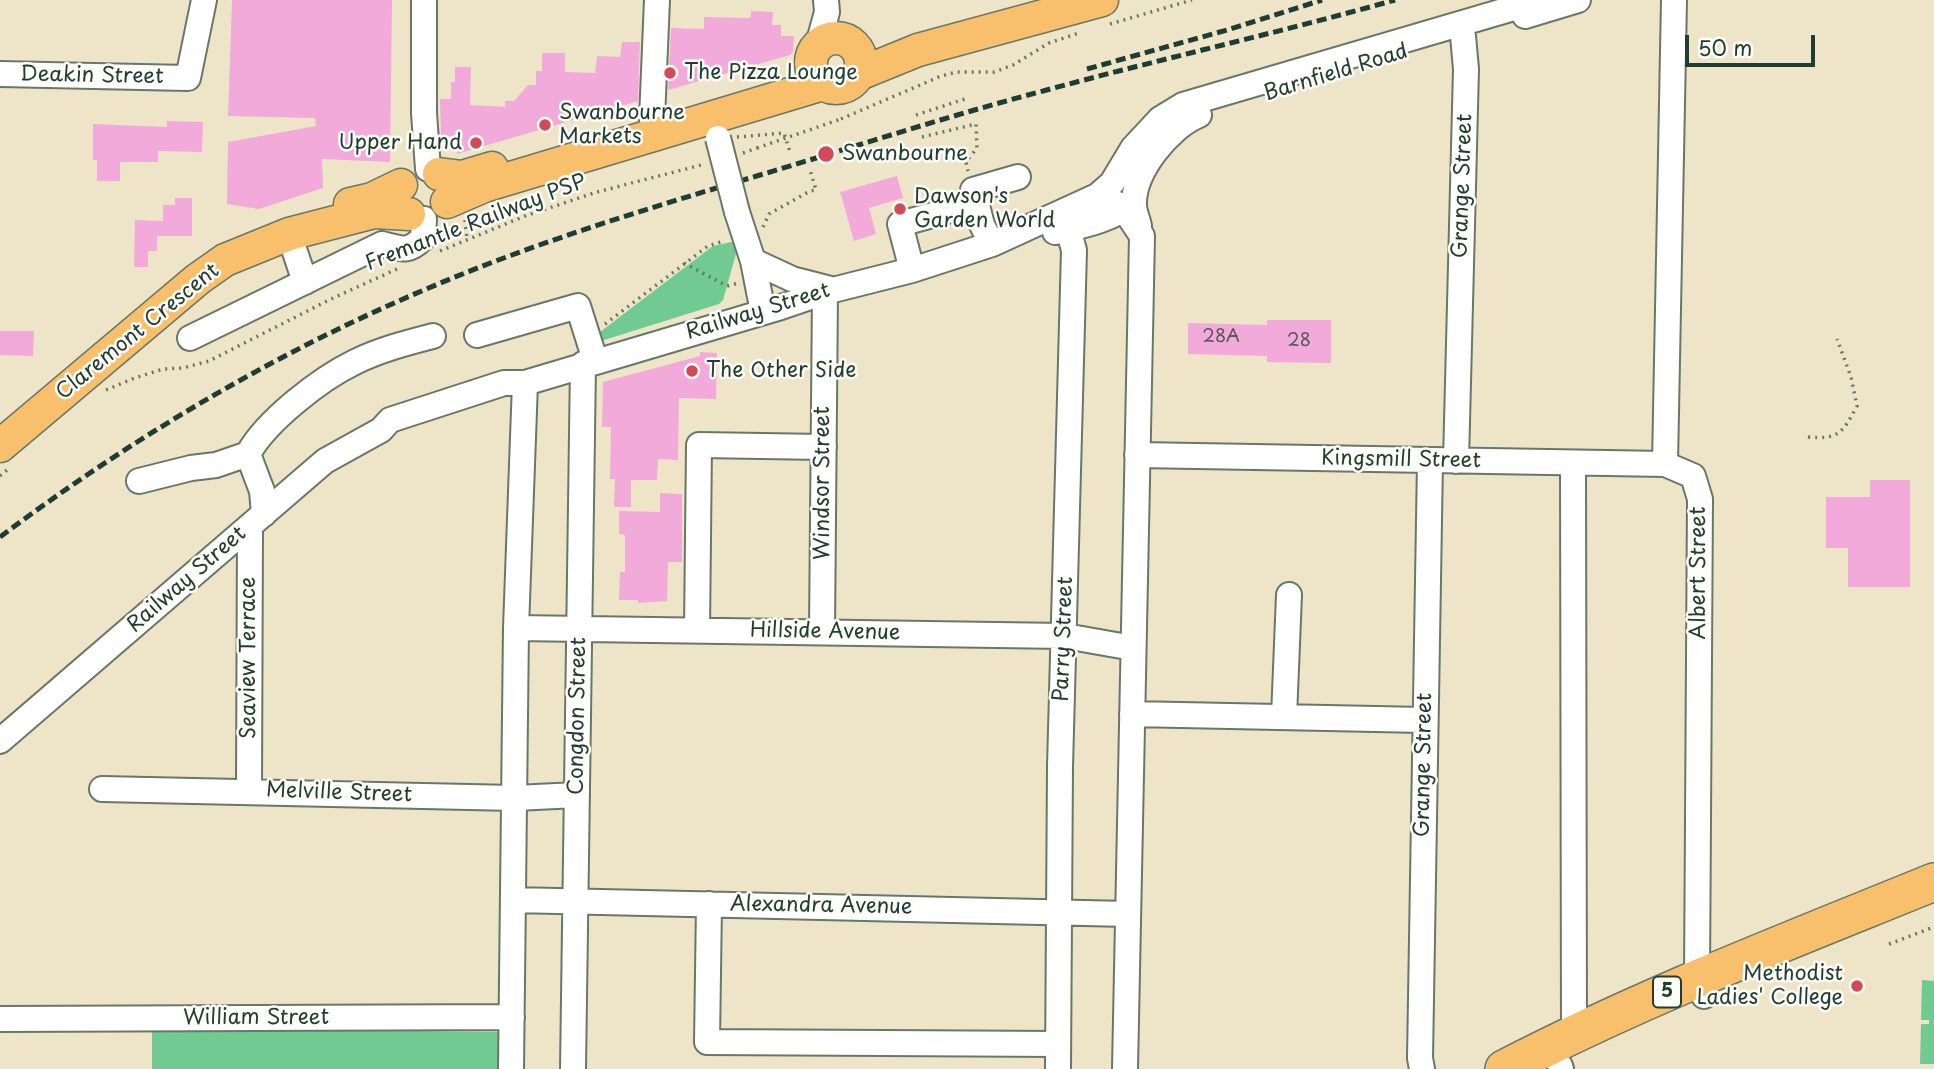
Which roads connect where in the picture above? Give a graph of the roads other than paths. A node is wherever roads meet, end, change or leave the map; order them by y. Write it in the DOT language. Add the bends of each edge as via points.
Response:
graph roads {
  1 [pos="204,0"];
  2 [pos="424,0"];
  3 [pos="657,0"];
  4 [pos="1541,0"];
  5 [pos="1578,0"];
  6 [pos="1674,0"];
  7 [pos="1103,13"];
  8 [pos="1463,36"];
  9 [pos="824,41"];
  10 [pos="860,66"];
  11 [pos="0,74"];
  12 [pos="652,119"];
  13 [pos="717,124"];
  14 [pos="1018,177"];
  15 [pos="423,191"];
  16 [pos="1097,196"];
  17 [pos="974,197"];
  18 [pos="1130,204"];
  19 [pos="1069,220"];
  20 [pos="289,234"];
  21 [pos="992,244"];
  22 [pos="754,270"];
  23 [pos="912,270"];
  24 [pos="305,282"];
  25 [pos="829,290"];
  26 [pos="772,309"];
  27 [pos="477,335"];
  28 [pos="433,336"];
  29 [pos="190,338"];
  30 [pos="589,356"];
  31 [pos="525,383"];
  32 [pos="4,440"];
  33 [pos="824,447"];
  34 [pos="248,454"];
  35 [pos="1136,455"];
  36 [pos="1430,461"];
  37 [pos="1456,461"];
  38 [pos="1573,463"];
  39 [pos="1665,464"];
  40 [pos="139,481"];
  41 [pos="257,520"];
  42 [pos="1289,596"];
  43 [pos="516,628"];
  44 [pos="579,630"];
  45 [pos="697,630"];
  46 [pos="822,632"];
  47 [pos="1065,636"];
  48 [pos="1133,648"];
  49 [pos="1132,714"];
  50 [pos="1284,717"];
  51 [pos="1424,720"];
  52 [pos="0,741"];
  53 [pos="102,789"];
  54 [pos="248,790"];
  55 [pos="577,795"];
  56 [pos="514,798"];
  57 [pos="1934,883"];
  58 [pos="513,901"];
  59 [pos="575,902"];
  60 [pos="709,904"];
  61 [pos="1934,908"];
  62 [pos="1060,912"];
  63 [pos="1128,914"];
  64 [pos="1700,988"];
  65 [pos="512,1017"];
  66 [pos="0,1019"];
  67 [pos="1058,1044"];
  68 [pos="1562,1060"];
  69 [pos="511,1069"];
  70 [pos="573,1069"];
  71 [pos="1058,1069"];
  72 [pos="1125,1069"];
  73 [pos="1422,1069"];
  74 [pos="1504,1069"];
  1 -- 11 [label="street, Deakin Street" via="188,78"];
  2 -- 15 [label="street"];
  3 -- 12 [label="street"];
  4 -- 16 [label="street, Barnfield Road" via="1184,105 1160,119"];
  5 -- 8 [label="street, Barnfield Road"];
  6 -- 39 [label="street"];
  7 -- 10 [label="main road, Claremont Crescent"];
  8 -- 18 [label="street, Barnfield Road" via="1189,119 1158,146"];
  8 -- 37 [label="street, Grange Street" via="1466,69"];
  9 -- 10 [label="main road" via="853,43"];
  9 -- 10 [label="main road, Claremont Crescent" via="839,88 848,86"];
  9 -- 13 [label="main road, Claremont Crescent"];
  12 -- 13 [label="main road, Claremont Crescent"];
  12 -- 15 [label="main road, Claremont Crescent"];
  13 -- 15 [label="main road, Claremont Crescent" via="484,186"];
  13 -- 22 [label="street, bridge"];
  14 -- 17 [label="street"];
  15 -- 20 [label="main road, Claremont Crescent" via="374,212"];
  15 -- 24 [label="street" via="423,238 415,256 383,244"];
  15 -- 32 [label="main road, Claremont Crescent" via="284,219 238,236 199,258"];
  16 -- 18 [label="street" via="1122,206"];
  16 -- 19 [label="street, Railway Street"];
  17 -- 21 [label="street"];
  17 -- 23 [label="street" via="900,224"];
  18 -- 19 [label="street, Railway Street"];
  18 -- 35 [label="street" via="1142,236"];
  19 -- 21 [label="street, Railway Street"];
  19 -- 47 [label="street, Parry Street" via="1074,250"];
  20 -- 24 [label="street"];
  20 -- 32 [label="main road, Claremont Crescent" via="225,260 198,279"];
  21 -- 23 [label="street, Railway Street"];
  22 -- 25 [label="street"];
  22 -- 26 [label="street"];
  23 -- 25 [label="street, Railway Street"];
  24 -- 29 [label="street"];
  25 -- 26 [label="street, Railway Street"];
  25 -- 33 [label="street, Windsor Street"];
  26 -- 30 [label="street, Railway Street"];
  27 -- 30 [label="street, Congdon Street" via="578,306"];
  28 -- 34 [label="street" via="352,363 292,406 256,439"];
  30 -- 31 [label="street, Railway Street"];
  30 -- 44 [label="street, Congdon Street"];
  31 -- 41 [label="street, Railway Street" via="510,397 398,433 381,430 325,461"];
  31 -- 43 [label="street"];
  33 -- 45 [label="street" via="699,445"];
  33 -- 46 [label="street, Windsor Street"];
  34 -- 40 [label="street"];
  34 -- 41 [label="street, Seaview Terrace" via="262,491"];
  35 -- 36 [label="street, Kingsmill Street"];
  35 -- 48 [label="street"];
  36 -- 37 [label="street, Kingsmill Street"];
  36 -- 51 [label="street, Grange Street"];
  37 -- 38 [label="street, Kingsmill Street"];
  38 -- 39 [label="street, Kingsmill Street"];
  38 -- 68 [label="street"];
  39 -- 64 [label="street, Albert Street" via="1693,476 1700,499"];
  41 -- 52 [label="street, Railway Street"];
  41 -- 54 [label="street, Seaview Terrace"];
  42 -- 50 [label="street"];
  43 -- 44 [label="street, Hillside Avenue"];
  43 -- 56 [label="street"];
  44 -- 45 [label="street, Hillside Avenue"];
  44 -- 55 [label="street, Congdon Street"];
  45 -- 46 [label="street, Hillside Avenue"];
  46 -- 47 [label="street, Hillside Avenue"];
  47 -- 48 [label="street, Hillside Avenue"];
  47 -- 62 [label="street, Parry Street"];
  48 -- 49 [label="street"];
  49 -- 50 [label="street"];
  49 -- 63 [label="street"];
  50 -- 51 [label="street"];
  51 -- 73 [label="street, Grange Street"];
  53 -- 54 [label="street, Melville Street"];
  54 -- 56 [label="street, Melville Street"];
  55 -- 56 [label="street, Melville Street"];
  55 -- 59 [label="street, Congdon Street"];
  56 -- 58 [label="street"];
  57 -- 64 [label="highway, 5"];
  58 -- 59 [label="street, Alexandra Avenue"];
  58 -- 65 [label="street"];
  59 -- 60 [label="street, Alexandra Avenue"];
  59 -- 70 [label="street, Congdon Street"];
  60 -- 62 [label="street, Alexandra Avenue"];
  60 -- 67 [label="street" via="707,1042"];
  61 -- 64 [label="highway, 5"];
  62 -- 63 [label="street, Alexandra Avenue"];
  62 -- 67 [label="street, Parry Street"];
  63 -- 72 [label="street"];
  64 -- 68 [label="highway, 5"];
  65 -- 66 [label="street, William Street"];
  65 -- 69 [label="street"];
  67 -- 71 [label="street, Parry Street"];
  68 -- 74 [label="highway, 5"];
}
